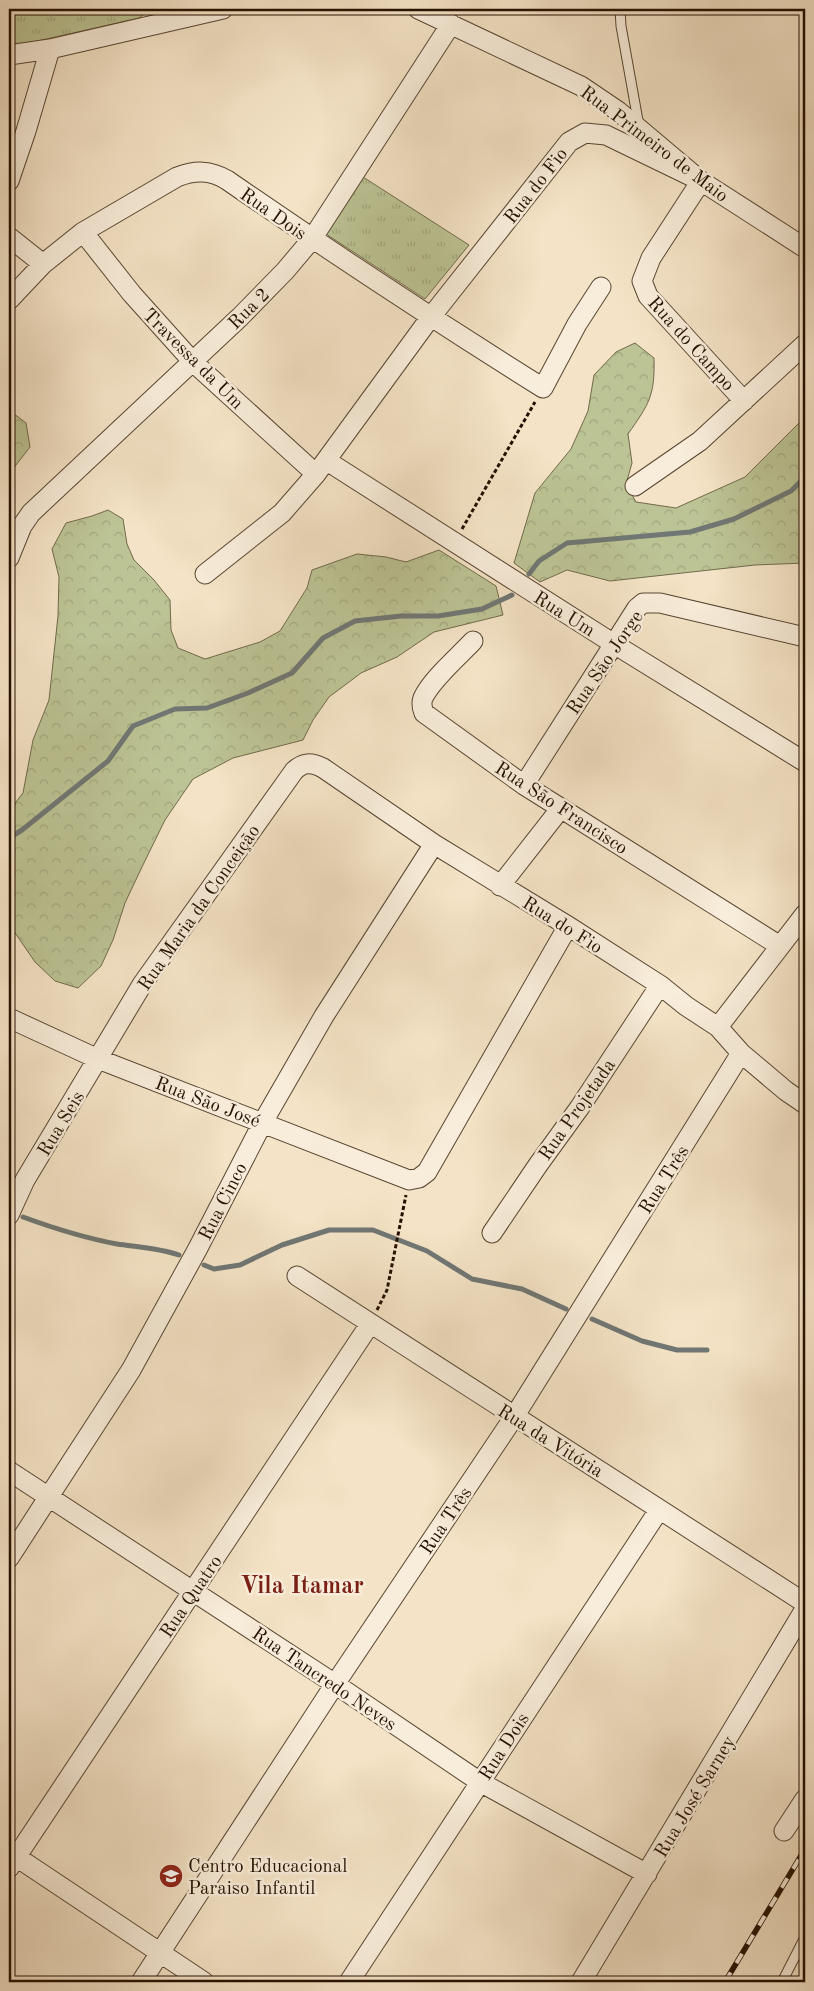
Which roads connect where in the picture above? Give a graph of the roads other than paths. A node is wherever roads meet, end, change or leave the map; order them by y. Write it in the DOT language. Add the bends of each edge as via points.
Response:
graph roads {
  1 [pos="223,9"];
  2 [pos="418,9"];
  3 [pos="620,9"];
  4 [pos="451,24"];
  5 [pos="50,49"];
  6 [pos="9,55"];
  7 [pos="640,128"];
  8 [pos="9,181"];
  9 [pos="701,181"];
  10 [pos="83,232"];
  11 [pos="9,237"];
  12 [pos="312,239"];
  13 [pos="805,248"];
  14 [pos="43,264"];
  15 [pos="601,287"];
  16 [pos="9,300"];
  17 [pos="430,318"];
  18 [pos="805,344"];
  19 [pos="193,362"];
  20 [pos="744,401"];
  21 [pos="322,467"];
  22 [pos="635,486"];
  23 [pos="9,558"];
  24 [pos="205,574"];
  25 [pos="805,637"];
  26 [pos="473,641"];
  27 [pos="614,644"];
  28 [pos="805,762"];
  29 [pos="306,763"];
  30 [pos="524,785"];
  31 [pos="560,808"];
  32 [pos="434,844"];
  33 [pos="500,886"];
  34 [pos="805,914"];
  35 [pos="568,926"];
  36 [pos="780,946"];
  37 [pos="660,985"];
  38 [pos="9,1018"];
  39 [pos="718,1027"];
  40 [pos="741,1053"];
  41 [pos="98,1059"];
  42 [pos="805,1104"];
  43 [pos="263,1122"];
  44 [pos="9,1215"];
  45 [pos="492,1233"];
  46 [pos="297,1276"];
  47 [pos="370,1324"];
  48 [pos="514,1417"];
  49 [pos="9,1471"];
  50 [pos="49,1498"];
  51 [pos="659,1510"];
  52 [pos="9,1558"];
  53 [pos="193,1591"];
  54 [pos="805,1603"];
  55 [pos="805,1609"];
  56 [pos="335,1684"];
  57 [pos="480,1782"];
  58 [pos="805,1799"];
  59 [pos="784,1831"];
  60 [pos="11,1858"];
  61 [pos="647,1874"];
  62 [pos="805,1937"];
  63 [pos="160,1954"];
  64 [pos="141,1982"];
  65 [pos="204,1982"];
  66 [pos="349,1982"];
  67 [pos="581,1982"];
  68 [pos="782,1982"];
  1 -- 5 [label="street"];
  2 -- 4 [label="street, Rua Primeiro de Maio"];
  3 -- 7 [label="lane"];
  4 -- 7 [label="street, Rua Primeiro de Maio" via="582,86"];
  4 -- 12 [label="street, Rua 2"];
  5 -- 6 [label="street"];
  5 -- 8 [label="street"];
  7 -- 9 [label="street, Rua Primeiro de Maio"];
  9 -- 13 [label="street, Rua Primeiro de Maio"];
  9 -- 17 [label="street, Rua do Fio" via="606,135 577,136"];
  9 -- 20 [label="street, Rua do Campo" via="651,258 642,281 648,296"];
  10 -- 12 [label="street, Rua Dois" via="176,177 201,171 227,180"];
  10 -- 14 [label="street, Rua Dois"];
  10 -- 19 [label="street, Travessa da Um" via="132,294"];
  11 -- 14 [label="street"];
  12 -- 17 [label="street, Rua Dois"];
  12 -- 19 [label="street, Rua 2" via="285,271"];
  14 -- 16 [label="street, Rua Dois"];
  15 -- 17 [label="street, Rua Dois" via="543,388"];
  17 -- 21 [label="street"];
  18 -- 20 [label="street"];
  19 -- 21 [label="street, Travessa da Um"];
  19 -- 23 [label="street, Rua 2" via="31,513"];
  20 -- 22 [label="street" via="700,440"];
  21 -- 24 [label="street" via="282,513"];
  21 -- 27 [label="street, Rua Um" via="455,543"];
  25 -- 27 [label="street, Rua São Jorge" via="651,602 637,608"];
  26 -- 30 [label="street, Rua São Francisco" via="431,686 423,698 422,708 431,718"];
  27 -- 28 [label="street, Rua Um"];
  27 -- 30 [label="street, Rua São Jorge"];
  29 -- 32 [label="street, Rua do Fio" via="323,768"];
  29 -- 41 [label="street, Rua Maria da Conceição" via="294,771 143,983"];
  30 -- 31 [label="street, Rua São Francisco"];
  31 -- 33 [label="street"];
  31 -- 36 [label="street, Rua São Francisco"];
  32 -- 33 [label="street, Rua do Fio"];
  32 -- 43 [label="street, Rua Cinco" via="334,1000"];
  33 -- 35 [label="street, Rua do Fio"];
  34 -- 36 [label="street"];
  35 -- 37 [label="street, Rua do Fio"];
  35 -- 43 [label="street, Rua São José" via="427,1172 418,1178 409,1180"];
  36 -- 39 [label="street"];
  37 -- 39 [label="street, Rua do Fio"];
  37 -- 45 [label="street, Rua Projetada"];
  38 -- 41 [label="street, Rua São José"];
  39 -- 40 [label="street, Rua do Fio"];
  40 -- 42 [label="street, Rua do Fio"];
  40 -- 48 [label="street, Rua Três"];
  41 -- 43 [label="street, Rua São José"];
  41 -- 44 [label="street, Rua Seis" via="25,1180"];
  43 -- 50 [label="street, Rua Cinco" via="131,1370"];
  46 -- 47 [label="street, Rua da Vitória"];
  47 -- 48 [label="street, Rua da Vitória"];
  47 -- 53 [label="street, Rua Quatro"];
  48 -- 51 [label="street, Rua da Vitória"];
  48 -- 56 [label="street, Rua Três"];
  49 -- 50 [label="street, Rua Tancredo Neves"];
  50 -- 52 [label="street, Rua Cinco"];
  50 -- 53 [label="street, Rua Tancredo Neves"];
  51 -- 54 [label="street, Rua da Vitória"];
  51 -- 57 [label="street, Rua Dois"];
  53 -- 56 [label="street, Rua Tancredo Neves"];
  53 -- 60 [label="street, Rua Quatro"];
  55 -- 61 [label="street, Rua José Sarney"];
  56 -- 57 [label="street, Rua Tancredo Neves"];
  56 -- 63 [label="street, Rua Três"];
  57 -- 61 [label="street, Rua Tancredo Neves"];
  57 -- 66 [label="street, Rua Dois"];
  58 -- 59 [label="street"];
  60 -- 63 [label="street"];
  61 -- 67 [label="street, Rua José Sarney"];
  62 -- 68 [label="lane"];
  63 -- 64 [label="street, Rua Três"];
  63 -- 65 [label="street"];
}
